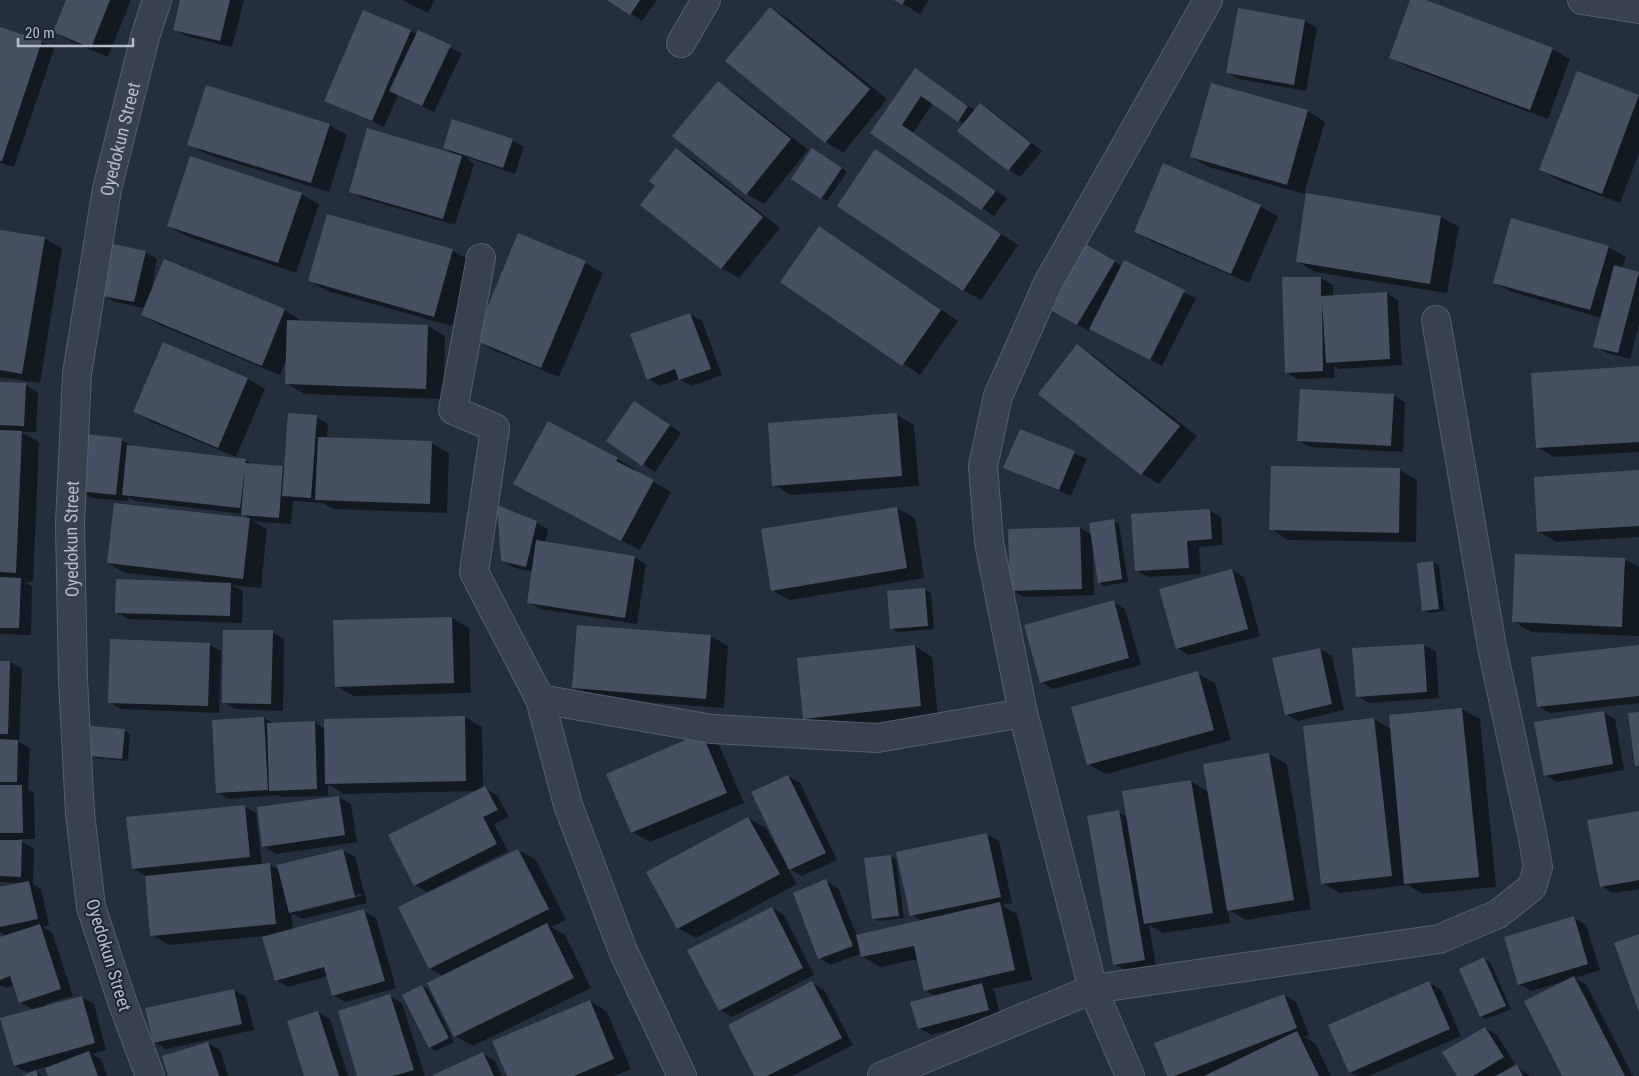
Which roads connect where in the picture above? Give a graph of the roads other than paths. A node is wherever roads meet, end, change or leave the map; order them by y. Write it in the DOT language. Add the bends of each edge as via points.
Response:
graph roads {
  1 [pos="158,0"];
  2 [pos="706,0"];
  3 [pos="1208,0"];
  4 [pos="1582,0"];
  5 [pos="1639,9"];
  6 [pos="681,43"];
  7 [pos="481,258"];
  8 [pos="1436,320"];
  9 [pos="540,699"];
  10 [pos="1023,713"];
  11 [pos="1093,989"];
  12 [pos="150,1076"];
  13 [pos="682,1076"];
  14 [pos="882,1076"];
  15 [pos="1130,1076"];
  1 -- 12 [label="street, Oyedokun Street" via="145,37 104,209 77,374 70,524 73,680 80,813 90,907"];
  2 -- 6 [label="street"];
  3 -- 10 [label="street" via="1048,283 998,396 983,466 989,542"];
  4 -- 5 [label="street"];
  7 -- 9 [label="street" via="453,410 495,428 474,572"];
  8 -- 11 [label="street" via="1492,647 1538,867 1532,887 1498,914 1439,939"];
  9 -- 10 [label="street" via="712,729 877,738"];
  9 -- 13 [label="street" via="568,805 619,942"];
  10 -- 11 [label="street"];
  11 -- 14 [label="street"];
  11 -- 15 [label="street"];
}
